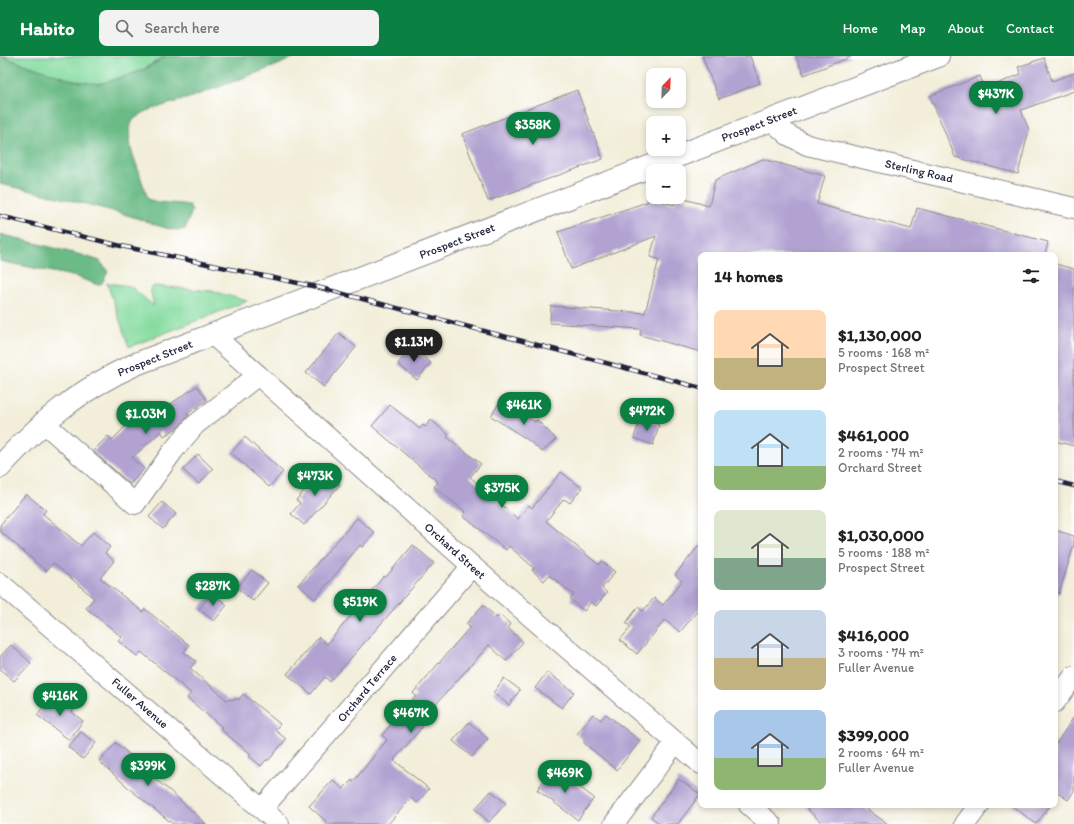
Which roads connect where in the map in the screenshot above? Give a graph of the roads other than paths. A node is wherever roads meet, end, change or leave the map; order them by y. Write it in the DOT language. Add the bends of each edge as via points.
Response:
graph roads {
  1 [pos="938,56"];
  2 [pos="771,120"];
  3 [pos="1074,208"];
  4 [pos="213,335"];
  5 [pos="258,375"];
  6 [pos="43,422"];
  7 [pos="0,467"];
  8 [pos="472,566"];
  9 [pos="0,583"];
  10 [pos="1074,676"];
  11 [pos="1058,698"];
  12 [pos="676,742"];
  13 [pos="698,761"];
  14 [pos="752,808"];
  15 [pos="977,808"];
  16 [pos="262,809"];
  17 [pos="279,824"];
  18 [pos="614,824"];
  19 [pos="771,824"];
  20 [pos="964,824"];
  1 -- 2 [label="main road, Prospect Street"];
  2 -- 3 [label="street, Sterling Road" via="788,135 807,145"];
  2 -- 4 [label="main road, Prospect Street"];
  4 -- 5 [label="street, Orchard Street"];
  4 -- 6 [label="main road, Prospect Street" via="106,378 67,402"];
  5 -- 6 [label="street" via="195,426 173,451 135,504"];
  5 -- 8 [label="street, Orchard Street"];
  6 -- 7 [label="main road, Prospect Street"];
  8 -- 12 [label="street, Orchard Street"];
  8 -- 16 [label="street, Orchard Terrace"];
  9 -- 16 [label="street, Fuller Avenue"];
  10 -- 11 [label="street"];
  12 -- 13 [label="street, Orchard Street"];
  12 -- 18 [label="street"];
  14 -- 19 [label="street"];
  15 -- 20 [label="street"];
  16 -- 17 [label="street, Fuller Avenue"];
}
